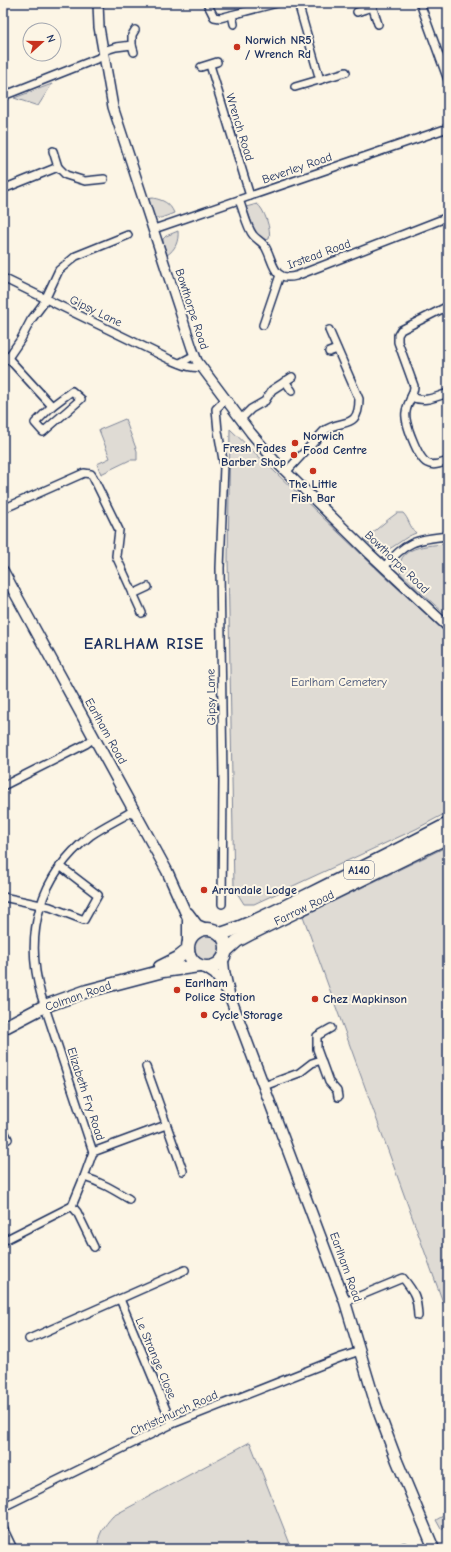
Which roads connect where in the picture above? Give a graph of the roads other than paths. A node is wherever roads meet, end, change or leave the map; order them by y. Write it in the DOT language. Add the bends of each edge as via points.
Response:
graph roads {
  1 [pos="98,3"];
  2 [pos="207,3"];
  3 [pos="277,3"];
  4 [pos="298,3"];
  5 [pos="420,3"];
  6 [pos="371,5"];
  7 [pos="357,12"];
  8 [pos="232,15"];
  9 [pos="234,24"];
  10 [pos="378,24"];
  11 [pos="135,30"];
  12 [pos="132,44"];
  13 [pos="134,52"];
  14 [pos="103,54"];
  15 [pos="217,62"];
  16 [pos="210,65"];
  17 [pos="201,67"];
  18 [pos="346,72"];
  19 [pos="320,80"];
  20 [pos="448,80"];
  21 [pos="295,88"];
  22 [pos="3,96"];
  23 [pos="448,128"];
  24 [pos="53,151"];
  25 [pos="58,167"];
  26 [pos="104,179"];
  27 [pos="3,189"];
  28 [pos="250,196"];
  29 [pos="239,200"];
  30 [pos="448,217"];
  31 [pos="154,230"];
  32 [pos="128,235"];
  33 [pos="280,275"];
  34 [pos="3,278"];
  35 [pos="46,298"];
  36 [pos="448,306"];
  37 [pos="263,325"];
  38 [pos="329,330"];
  39 [pos="338,349"];
  40 [pos="329,352"];
  41 [pos="195,355"];
  42 [pos="6,360"];
  43 [pos="180,363"];
  44 [pos="202,367"];
  45 [pos="292,377"];
  46 [pos="285,381"];
  47 [pos="292,391"];
  48 [pos="448,393"];
  49 [pos="411,397"];
  50 [pos="226,399"];
  51 [pos="52,406"];
  52 [pos="241,419"];
  53 [pos="448,461"];
  54 [pos="286,472"];
  55 [pos="3,509"];
  56 [pos="448,536"];
  57 [pos="384,567"];
  58 [pos="3,572"];
  59 [pos="148,587"];
  60 [pos="133,594"];
  61 [pos="142,614"];
  62 [pos="448,627"];
  63 [pos="94,738"];
  64 [pos="3,786"];
  65 [pos="134,810"];
  66 [pos="448,824"];
  67 [pos="448,837"];
  68 [pos="60,866"];
  69 [pos="3,897"];
  70 [pos="222,904"];
  71 [pos="40,905"];
  72 [pos="183,905"];
  73 [pos="206,929"];
  74 [pos="220,934"];
  75 [pos="188,947"];
  76 [pos="225,955"];
  77 [pos="202,967"];
  78 [pos="134,978"];
  79 [pos="229,994"];
  80 [pos="45,1006"];
  81 [pos="3,1028"];
  82 [pos="331,1028"];
  83 [pos="321,1060"];
  84 [pos="146,1067"];
  85 [pos="264,1086"];
  86 [pos="338,1097"];
  87 [pos="166,1125"];
  88 [pos="3,1129"];
  89 [pos="8,1139"];
  90 [pos="93,1152"];
  91 [pos="183,1171"];
  92 [pos="84,1177"];
  93 [pos="129,1199"];
  94 [pos="72,1206"];
  95 [pos="3,1241"];
  96 [pos="94,1247"];
  97 [pos="185,1270"];
  98 [pos="120,1300"];
  99 [pos="345,1302"];
  100 [pos="418,1316"];
  101 [pos="28,1339"];
  102 [pos="360,1351"];
  103 [pos="172,1424"];
  104 [pos="3,1507"];
  105 [pos="3,1528"];
  106 [pos="13,1549"];
  107 [pos="434,1549"];
  1 -- 14 [label="street, Bowthorpe Road"];
  2 -- 8 [label="street" via="214,17"];
  3 -- 8 [label="street"];
  4 -- 19 [label="street"];
  5 -- 20 [label="street"];
  6 -- 7 [label="street"];
  6 -- 10 [label="street"];
  8 -- 9 [label="street"];
  11 -- 12 [label="street"];
  12 -- 13 [label="street"];
  12 -- 14 [label="street" via="116,47"];
  14 -- 22 [label="street"];
  14 -- 31 [label="street, Bowthorpe Road" via="114,107"];
  15 -- 16 [label="street"];
  16 -- 17 [label="street"];
  16 -- 28 [label="street, Wrench Road"];
  18 -- 19 [label="street"];
  19 -- 21 [label="street"];
  23 -- 28 [label="street, Beverley Road"];
  24 -- 25 [label="street"];
  25 -- 26 [label="street" via="66,175 85,181"];
  25 -- 27 [label="street"];
  28 -- 29 [label="street, Beverley Road"];
  29 -- 31 [label="street, Beverley Road"];
  29 -- 33 [label="street, Irstead Road" via="252,234 266,247 273,266"];
  30 -- 33 [label="street, Irstead Road" via="296,276"];
  31 -- 41 [label="street, Bowthorpe Road"];
  32 -- 35 [label="street" via="76,256 59,270"];
  33 -- 37 [label="street"];
  34 -- 35 [label="street, Gipsy Lane"];
  35 -- 42 [label="street"];
  35 -- 43 [label="street, Gipsy Lane"];
  36 -- 49 [label="street" via="401,330 398,335 398,342 414,386"];
  38 -- 39 [label="street"];
  39 -- 40 [label="street"];
  39 -- 54 [label="street" via="359,399 359,411 348,422 324,431"];
  41 -- 43 [label="street"];
  41 -- 44 [label="street, Bowthorpe Road"];
  42 -- 51 [label="street"];
  43 -- 44 [label="street, Gipsy Lane" via="194,368"];
  44 -- 50 [label="street, Bowthorpe Road"];
  45 -- 46 [label="street"];
  46 -- 47 [label="street"];
  46 -- 52 [label="street" via="272,390 265,401"];
  48 -- 49 [label="street" via="429,400"];
  49 -- 53 [label="street" via="406,418 419,454 431,465"];
  50 -- 52 [label="street, Bowthorpe Road"];
  50 -- 70 [label="street, Gipsy Lane" via="216,409 224,466 220,568"];
  51 -- 51 [label="street" via="72,391 80,399 43,432 35,423"];
  52 -- 54 [label="street, Bowthorpe Road"];
  54 -- 57 [label="street, Bowthorpe Road"];
  55 -- 60 [label="street" via="84,473 91,474 119,530 116,556"];
  56 -- 57 [label="street" via="417,540 402,548"];
  57 -- 62 [label="street, Bowthorpe Road"];
  58 -- 63 [label="main road, Earlham Road"];
  59 -- 60 [label="street"];
  60 -- 61 [label="street"];
  63 -- 64 [label="street"];
  63 -- 65 [label="main road, Earlham Road"];
  65 -- 68 [label="street, Elizabeth Fry Road" via="90,836"];
  65 -- 72 [label="main road, Earlham Road"];
  66 -- 74 [label="highway, Farrow Road / A140" via="269,914"];
  67 -- 76 [label="highway, Farrow Road / A140" via="252,933 237,941"];
  68 -- 71 [label="street, Elizabeth Fry Road"];
  68 -- 71 [label="street" via="98,894 84,920"];
  69 -- 71 [label="street"];
  71 -- 80 [label="street, Elizabeth Fry Road" via="35,922 33,946 36,975"];
  72 -- 73 [label="main road, Earlham Road" via="197,926"];
  72 -- 75 [label="main road, Earlham Road" via="188,918"];
  73 -- 74 [label="highway" via="212,929"];
  73 -- 75 [label="highway, Colman Road / A140" via="192,936"];
  74 -- 76 [label="highway" via="227,944"];
  75 -- 77 [label="highway" via="193,962"];
  75 -- 78 [label="highway, Colman Road / A140" via="178,958"];
  76 -- 77 [label="highway, Colman Road / A140" via="213,967"];
  76 -- 79 [label="main road, Earlham Road" via="224,971"];
  77 -- 78 [label="highway, Colman Road / A140" via="163,970"];
  77 -- 79 [label="main road, Earlham Road" via="215,974"];
  78 -- 80 [label="highway, Colman Road / A140"];
  79 -- 85 [label="main road, Earlham Road"];
  80 -- 81 [label="highway, Colman Road / A140"];
  80 -- 90 [label="street, Elizabeth Fry Road"];
  82 -- 83 [label="street" via="317,1036 317,1049"];
  83 -- 85 [label="street" via="299,1073"];
  83 -- 86 [label="street"];
  84 -- 87 [label="street"];
  85 -- 99 [label="main road, Earlham Road"];
  87 -- 90 [label="street"];
  87 -- 91 [label="street"];
  88 -- 89 [label="street"];
  90 -- 92 [label="street, Elizabeth Fry Road"];
  92 -- 93 [label="street" via="98,1181"];
  92 -- 94 [label="street, Elizabeth Fry Road"];
  94 -- 95 [label="street"];
  94 -- 96 [label="street"];
  97 -- 98 [label="street"];
  98 -- 101 [label="street"];
  98 -- 103 [label="street, Le Strange Close"];
  99 -- 100 [label="street" via="403,1278 417,1300"];
  99 -- 102 [label="main road, Earlham Road"];
  102 -- 103 [label="street, Christchurch Road"];
  102 -- 107 [label="main road, Earlham Road" via="376,1406"];
  103 -- 104 [label="street, Christchurch Road"];
  105 -- 106 [label="street"];
}
